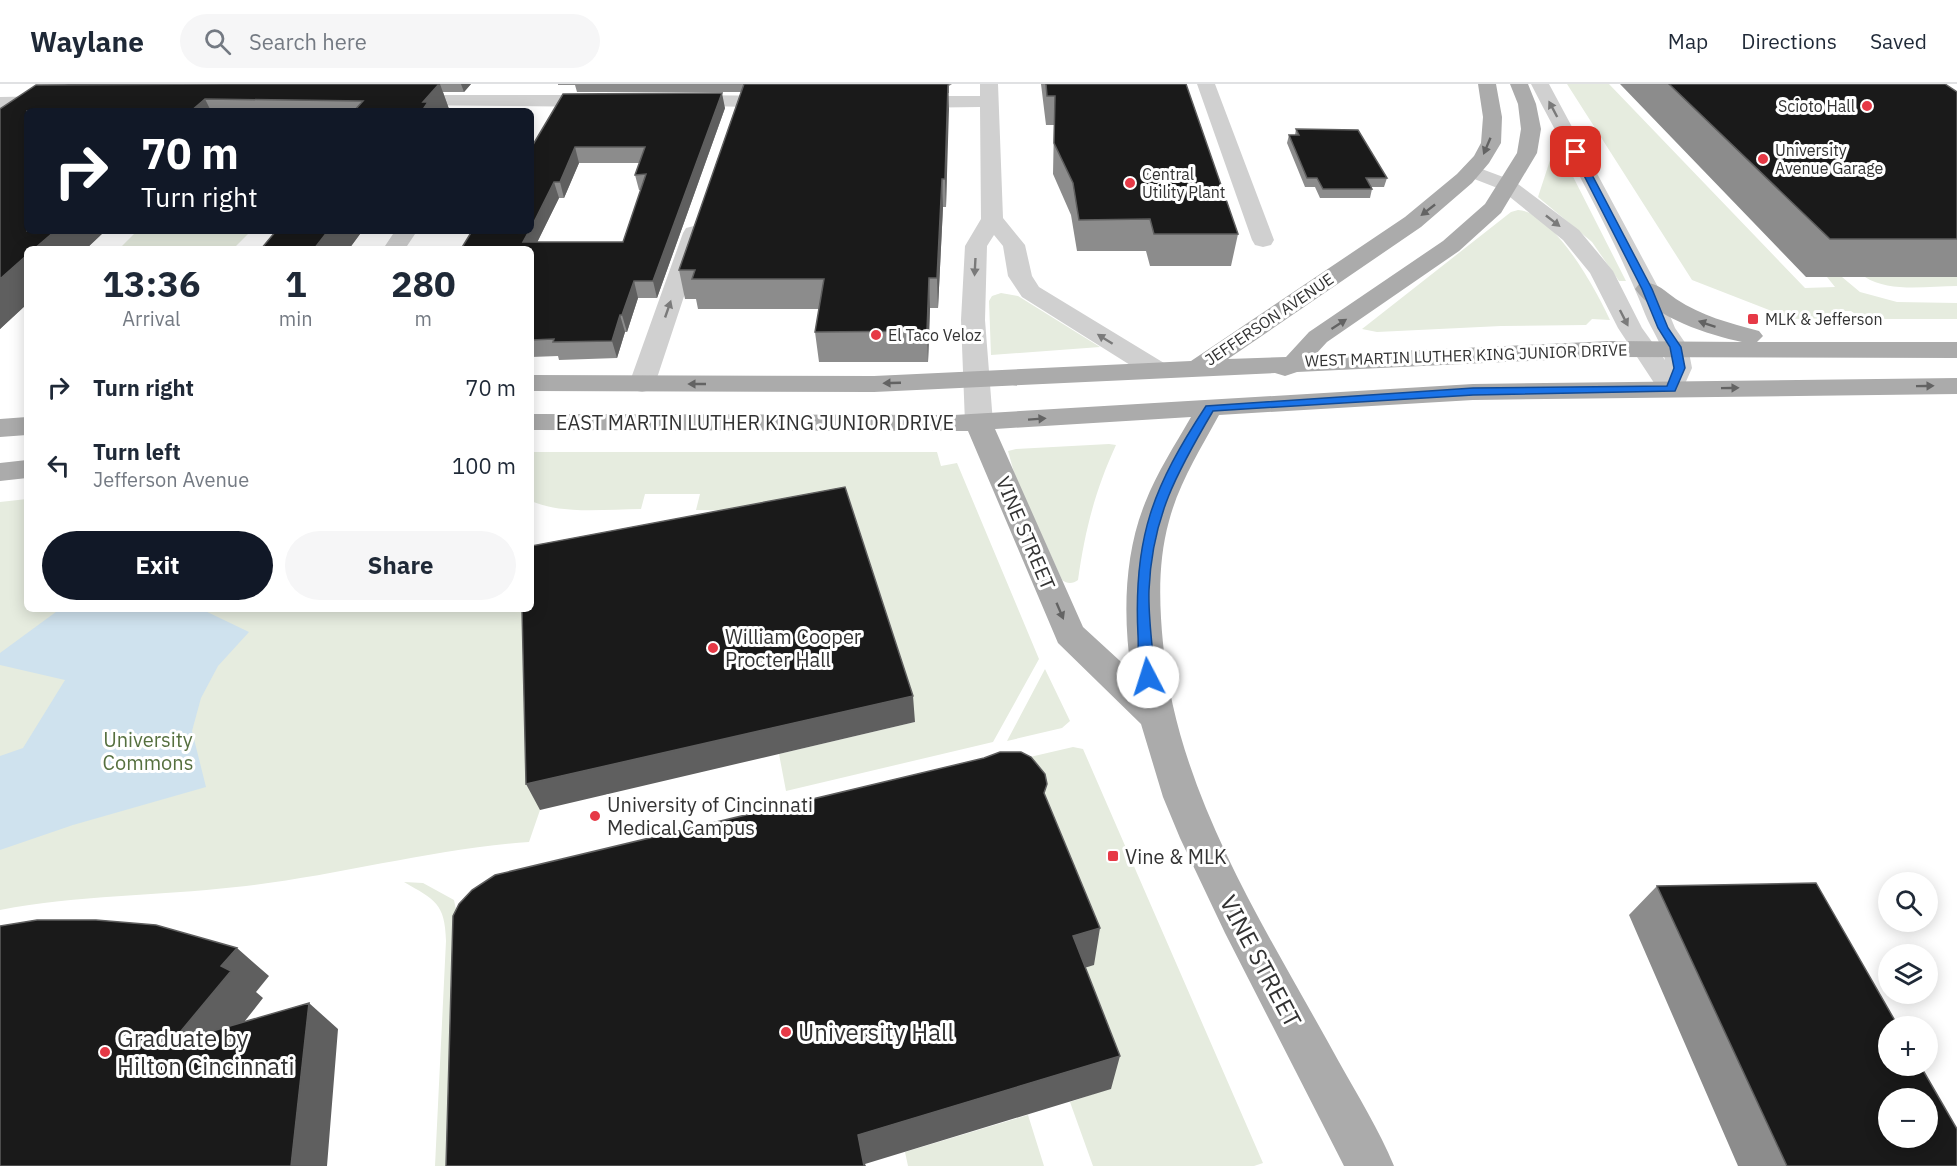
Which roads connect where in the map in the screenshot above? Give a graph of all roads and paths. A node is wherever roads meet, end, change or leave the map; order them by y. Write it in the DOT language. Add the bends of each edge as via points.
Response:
graph roads {
  1 [pos="38,84"];
  2 [pos="511,84"];
  3 [pos="1206,84"];
  4 [pos="1487,84"];
  5 [pos="1519,84"];
  6 [pos="1540,84"];
  7 [pos="990,93"];
  8 [pos="380,101"];
  9 [pos="619,101"];
  10 [pos="667,101"];
  11 [pos="71,102"];
  12 [pos="739,102"];
  13 [pos="799,102"];
  14 [pos="889,102"];
  15 [pos="4,106"];
  16 [pos="495,106"];
  17 [pos="732,124"];
  18 [pos="1471,171"];
  19 [pos="1508,185"];
  20 [pos="703,209"];
  21 [pos="992,219"];
  22 [pos="1263,240"];
  23 [pos="1647,289"];
  24 [pos="1675,347"];
  25 [pos="1642,348"];
  26 [pos="1868,350"];
  27 [pos="1957,350"];
  28 [pos="1295,362"];
  29 [pos="1200,367"];
  30 [pos="1155,369"];
  31 [pos="975,380"];
  32 [pos="534,383"];
  33 [pos="642,384"];
  34 [pos="1957,386"];
  35 [pos="1671,389"];
  36 [pos="1210,408"];
  37 [pos="534,422"];
  38 [pos="979,423"];
  39 [pos="24,426"];
  40 [pos="0,428"];
  41 [pos="24,469"];
  42 [pos="0,472"];
  43 [pos="1155,715"];
  44 [pos="1370,1166"];
  1 -- 15 [label="street"];
  2 -- 16 [label="street"];
  3 -- 22 [label="street"];
  4 -- 18 [label="main road, JEFFERSON AVENUE, one-way" via="1491,134 1488,149"];
  5 -- 19 [label="main road" via="1531,129 1527,153"];
  23 -- 6 [label="street, one-way"];
  7 -- 14 [label="street"];
  7 -- 21 [label="street"];
  8 -- 16 [label="street"];
  9 -- 16 [label="street"];
  10 -- 12 [label="street"];
  11 -- 15 [label="street"];
  12 -- 13 [label="street"];
  12 -- 17 [label="street"];
  18 -- 19 [label="street"];
  18 -- 29 [label="main road, JEFFERSON AVENUE, one-way" via="1413,222"];
  19 -- 25 [label="street, one-way" via="1571,235 1600,271"];
  28 -- 19 [label="main road, one-way" via="1318,337 1451,246 1492,208"];
  33 -- 20 [label="street, one-way"];
  30 -- 21 [label="street, one-way" via="1030,292 1020,276 1014,245"];
  21 -- 31 [label="street, one-way" via="976,246"];
  23 -- 24 [label="street"];
  26 -- 23 [label="main road, one-way" via="1782,341 1722,329 1667,305"];
  24 -- 25 [label="main road, WEST MARTIN LUTHER KING JUNIOR DRIVE"];
  24 -- 26 [label="main road, WEST MARTIN LUTHER KING JUNIOR DRIVE"];
  24 -- 35 [label="street" via="1679,368"];
  25 -- 28 [label="main road, WEST MARTIN LUTHER KING JUNIOR DRIVE"];
  25 -- 35 [label="street"];
  26 -- 27 [label="main road, WEST MARTIN LUTHER KING JUNIOR DRIVE"];
  28 -- 29 [label="main road, WEST MARTIN LUTHER KING JUNIOR DRIVE"];
  28 -- 36 [label="main road"];
  29 -- 30 [label="main road, WEST MARTIN LUTHER KING JUNIOR DRIVE"];
  29 -- 36 [label="main road, JEFFERSON AVENUE"];
  30 -- 31 [label="main road, WEST MARTIN LUTHER KING JUNIOR DRIVE"];
  31 -- 33 [label="main road, EAST MARTIN LUTHER KING JUNIOR DRIVE, one-way"];
  31 -- 38 [label="street"];
  32 -- 33 [label="main road, EAST MARTIN LUTHER KING JUNIOR DRIVE"];
  35 -- 34 [label="main road, WEST MARTIN LUTHER KING JUNIOR DRIVE, one-way"];
  35 -- 36 [label="main road, WEST MARTIN LUTHER KING JUNIOR DRIVE" via="1473,392"];
  38 -- 36 [label="main road, WEST MARTIN LUTHER KING JUNIOR DRIVE, one-way"];
  36 -- 43 [label="main road, VINE STREET" via="1173,470 1148,541 1144,638"];
  37 -- 38 [label="main road, EAST MARTIN LUTHER KING JUNIOR DRIVE"];
  38 -- 43 [label="main road, VINE STREET, one-way" via="1070,634"];
  39 -- 40 [label="main road"];
  41 -- 42 [label="main road"];
  43 -- 44 [label="main road, VINE STREET" via="1172,773 1208,859"];
}
